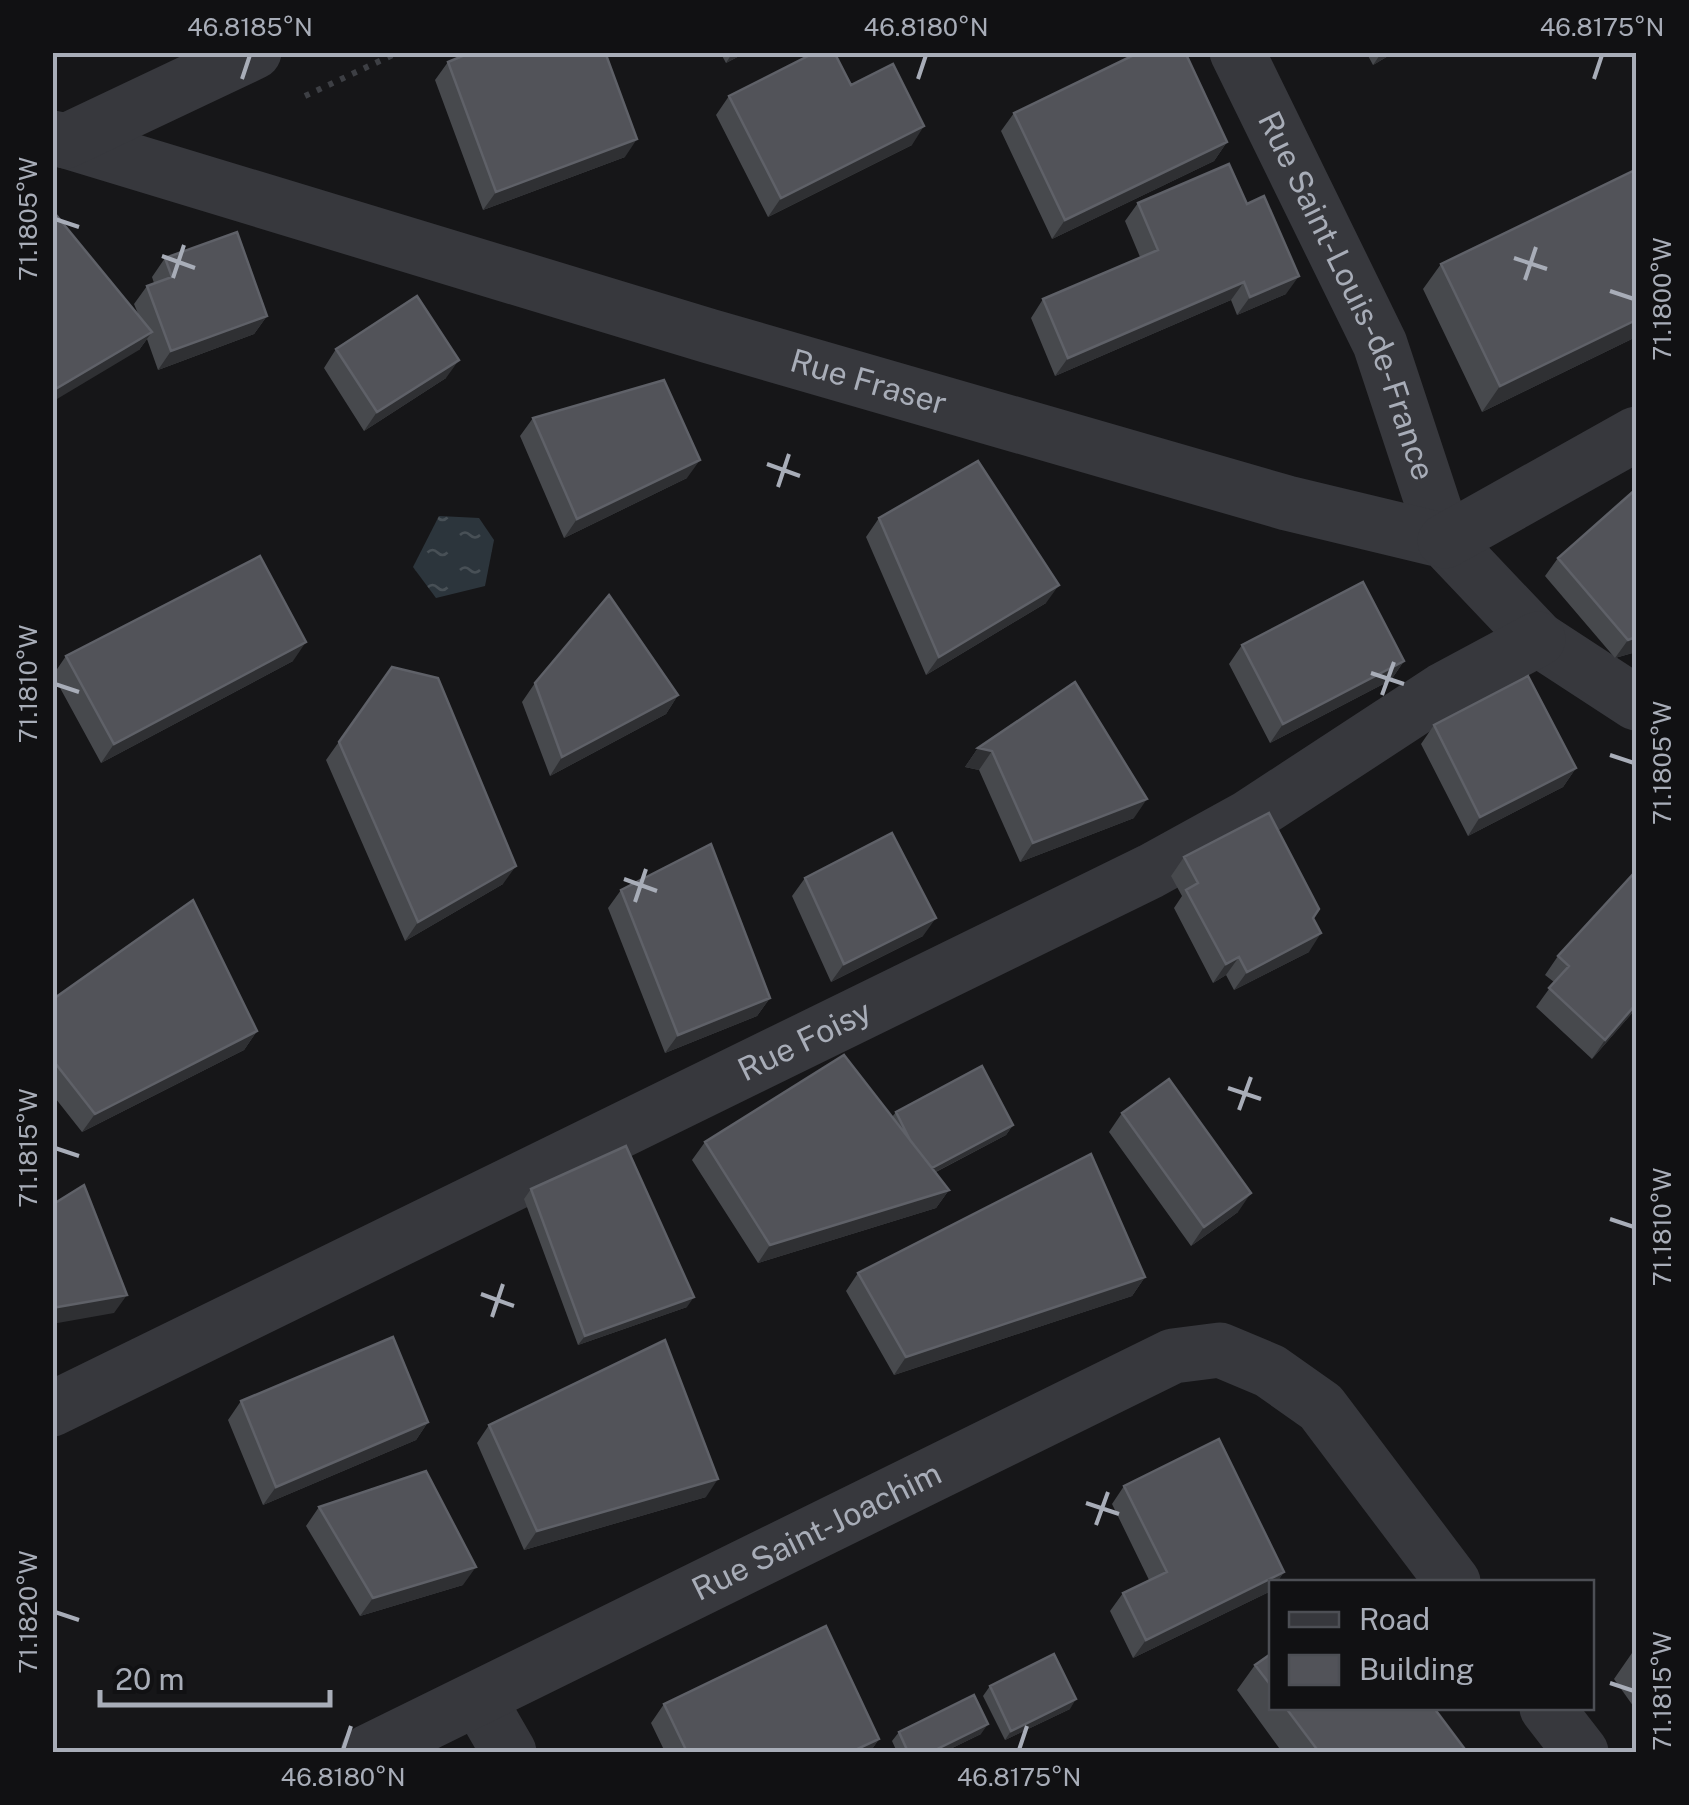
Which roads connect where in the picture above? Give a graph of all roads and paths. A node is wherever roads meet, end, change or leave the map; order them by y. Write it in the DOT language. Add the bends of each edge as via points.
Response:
graph roads {
  1 [pos="254,52"];
  2 [pos="1237,52"];
  3 [pos="59,140"];
  4 [pos="1636,434"];
  5 [pos="1444,541"];
  6 [pos="1538,639"];
  7 [pos="1636,702"];
  8 [pos="52,1409"];
  9 [pos="1451,1580"];
  10 [pos="479,1700"];
  11 [pos="1549,1710"];
  12 [pos="368,1752"];
  13 [pos="509,1752"];
  14 [pos="1581,1752"];
  1 -- 3 [label="street"];
  2 -- 5 [label="street, Rue Saint-Louis-de-France" via="1380,344"];
  3 -- 5 [label="street, Rue Fraser" via="1287,504"];
  4 -- 5 [label="street"];
  5 -- 6 [label="street"];
  6 -- 7 [label="street"];
  6 -- 8 [label="street, Rue Foisy" via="1443,690 1250,817 1151,871"];
  9 -- 10 [label="street, Rue Saint-Joachim" via="1321,1407 1270,1371 1220,1350 1173,1356"];
  10 -- 12 [label="street, Rue Saint-Joachim"];
  10 -- 13 [label="street"];
  11 -- 14 [label="street"];
}
